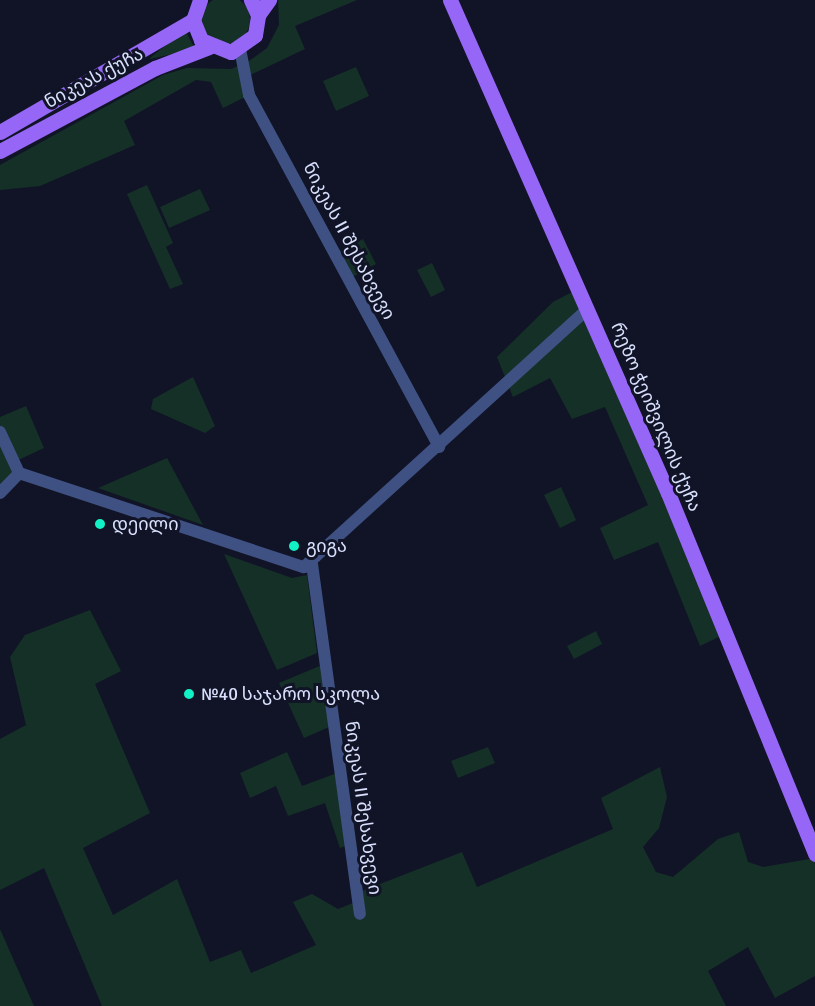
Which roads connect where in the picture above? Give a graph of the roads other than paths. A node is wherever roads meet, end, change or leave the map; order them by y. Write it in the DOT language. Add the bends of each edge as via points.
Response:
graph roads {
  1 [pos="200,0"];
  2 [pos="251,0"];
  3 [pos="269,0"];
  4 [pos="450,0"];
  5 [pos="258,15"];
  6 [pos="194,20"];
  7 [pos="209,47"];
  8 [pos="240,49"];
  9 [pos="0,132"];
  10 [pos="0,152"];
  11 [pos="588,309"];
  12 [pos="0,432"];
  13 [pos="440,447"];
  14 [pos="19,473"];
  15 [pos="0,493"];
  16 [pos="312,564"];
  17 [pos="815,854"];
  18 [pos="360,914"];
  1 -- 6 [label="main road"];
  2 -- 5 [label="main road"];
  3 -- 5 [label="main road"];
  4 -- 11 [label="main road, რეზო ჭეიშვილის ქუჩა"];
  5 -- 8 [label="main road" via="255,34"];
  6 -- 7 [label="main road"];
  6 -- 9 [label="main road, ნიკეას ქუჩა"];
  7 -- 8 [label="main road, ნიკეას ქუჩა"];
  7 -- 10 [label="main road, ნიკეას ქუჩა" via="155,68"];
  8 -- 13 [label="street, ნიკეას II შესახვევი" via="249,96"];
  11 -- 13 [label="street"];
  11 -- 17 [label="main road, რეზო ჭეიშვილის ქუჩა"];
  12 -- 14 [label="street"];
  13 -- 16 [label="street"];
  14 -- 15 [label="street"];
  14 -- 16 [label="street" via="294,567"];
  16 -- 18 [label="street, ნიკეას II შესახვევი"];
}
